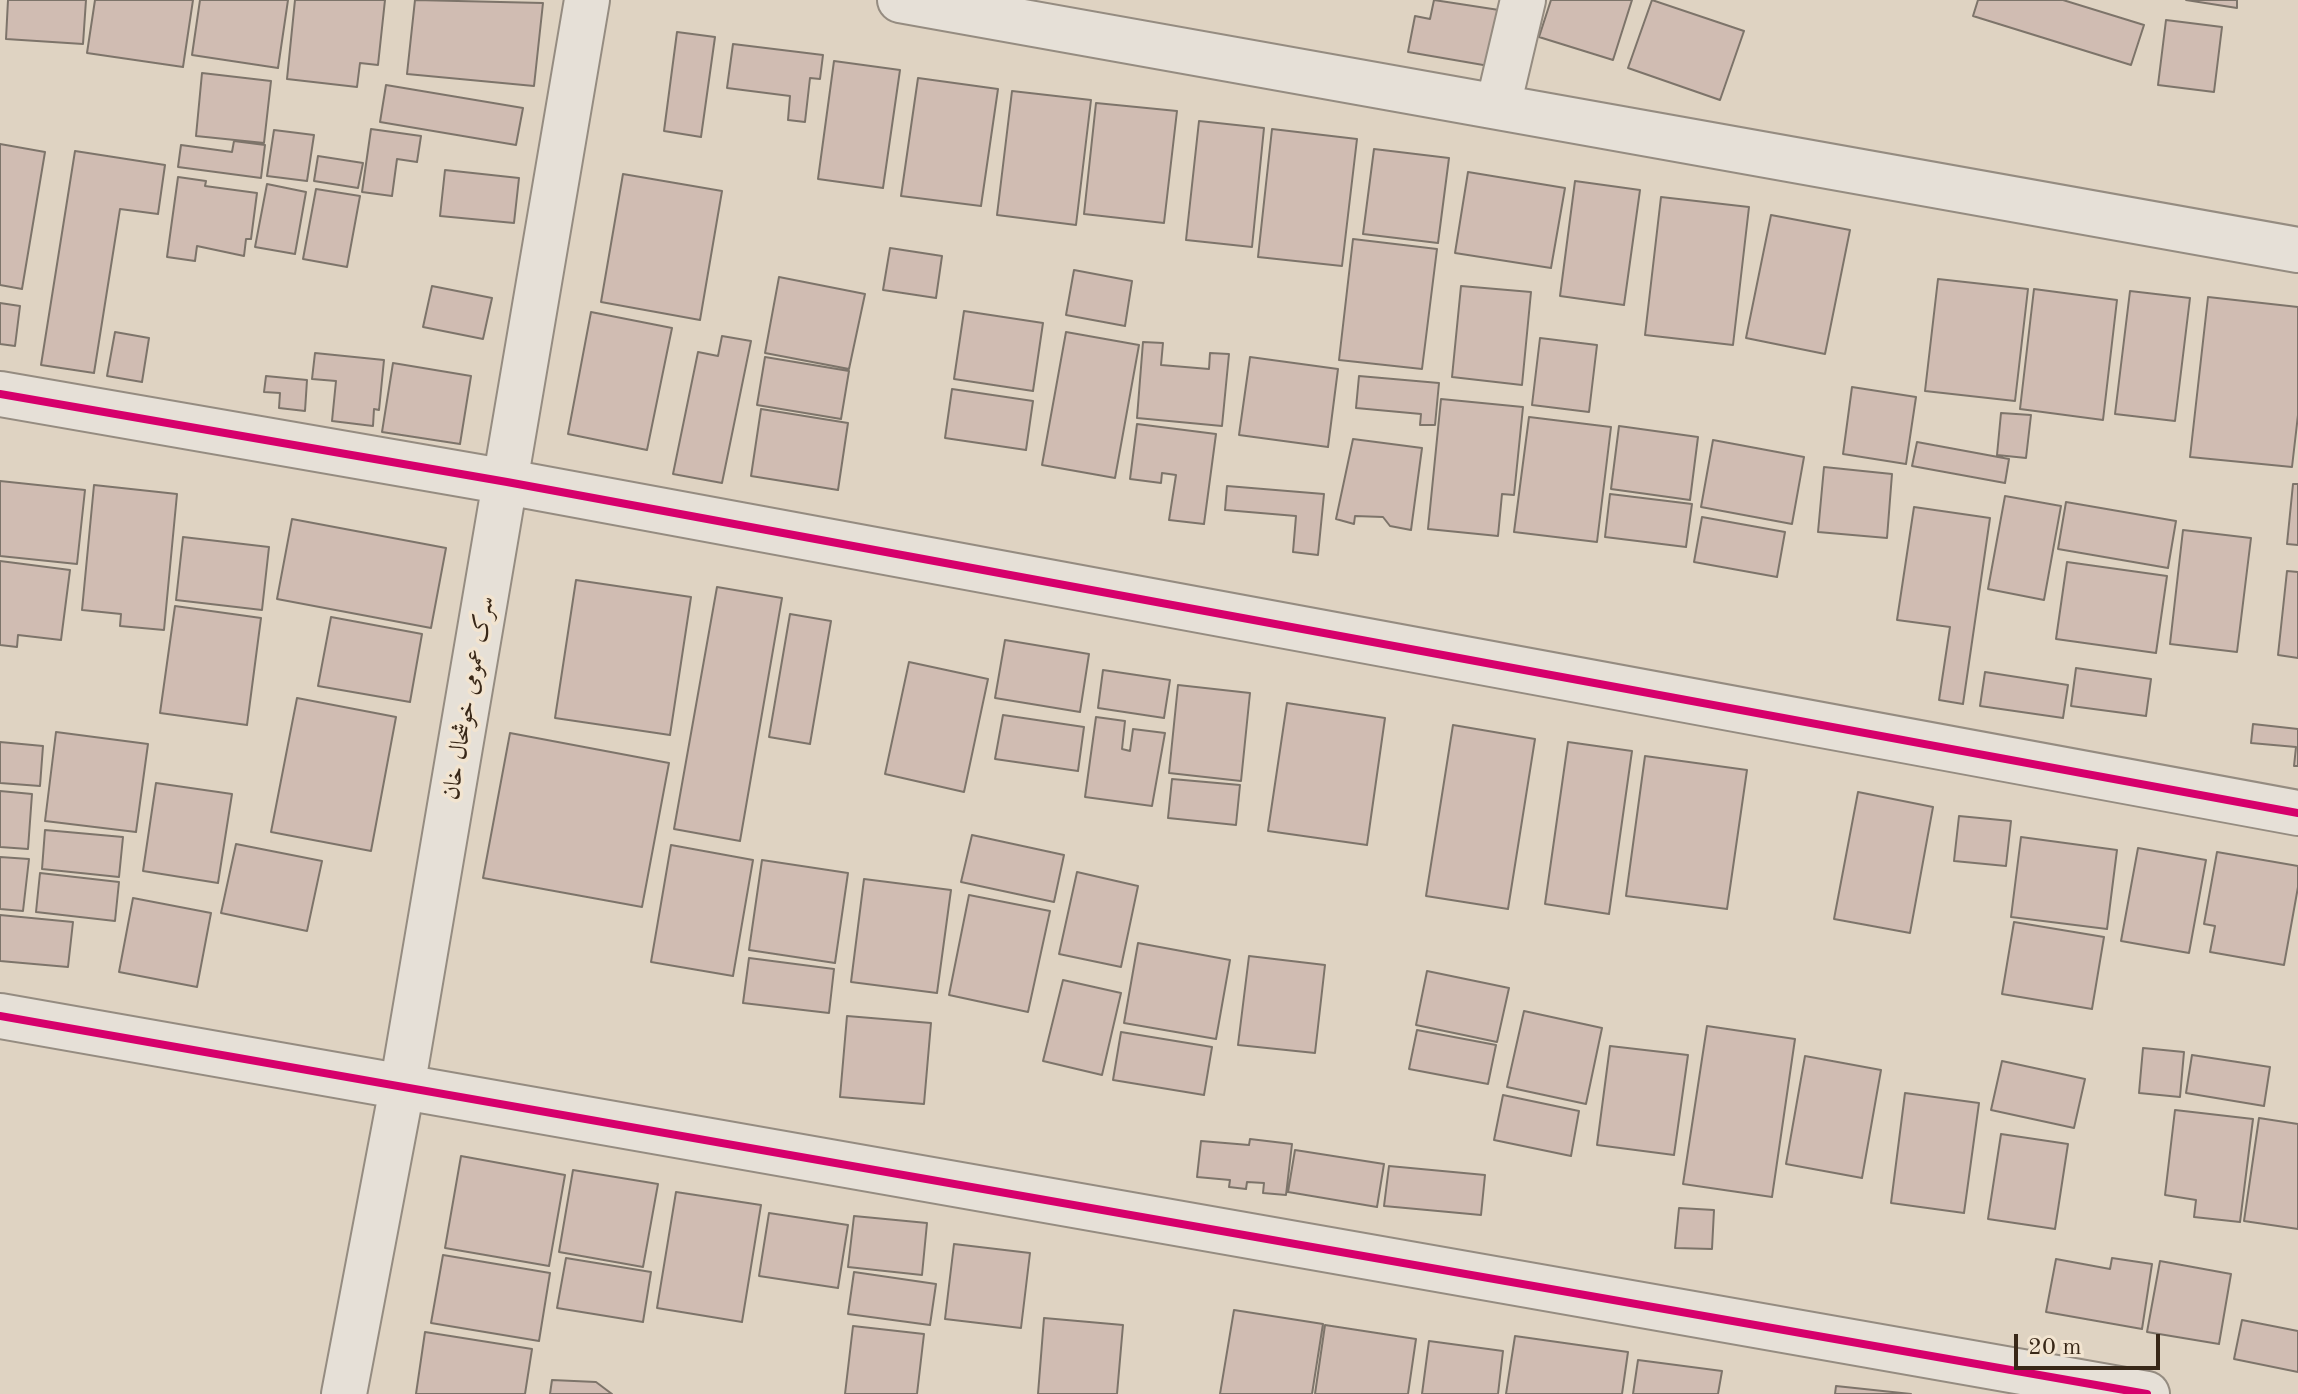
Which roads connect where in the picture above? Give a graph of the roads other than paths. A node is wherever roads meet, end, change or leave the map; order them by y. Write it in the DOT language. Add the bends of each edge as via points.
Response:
graph roads {
  1 [pos="587,0"];
  2 [pos="900,0"];
  3 [pos="1523,0"];
  4 [pos="1498,106"];
  5 [pos="2298,250"];
  6 [pos="0,394"];
  7 [pos="507,482"];
  8 [pos="2298,813"];
  9 [pos="0,1016"];
  10 [pos="402,1088"];
  11 [pos="344,1394"];
  12 [pos="2147,1394"];
  1 -- 7 [label="street, سرک عمومی خوشحال خان"];
  2 -- 4 [label="street"];
  3 -- 4 [label="street"];
  4 -- 5 [label="street"];
  6 -- 7 [label="street"];
  7 -- 8 [label="street"];
  7 -- 10 [label="street, سرک عمومی خوشحال خان"];
  9 -- 10 [label="street"];
  10 -- 11 [label="street, سرک عمومی خوشحال خان"];
  10 -- 12 [label="street"];
}
